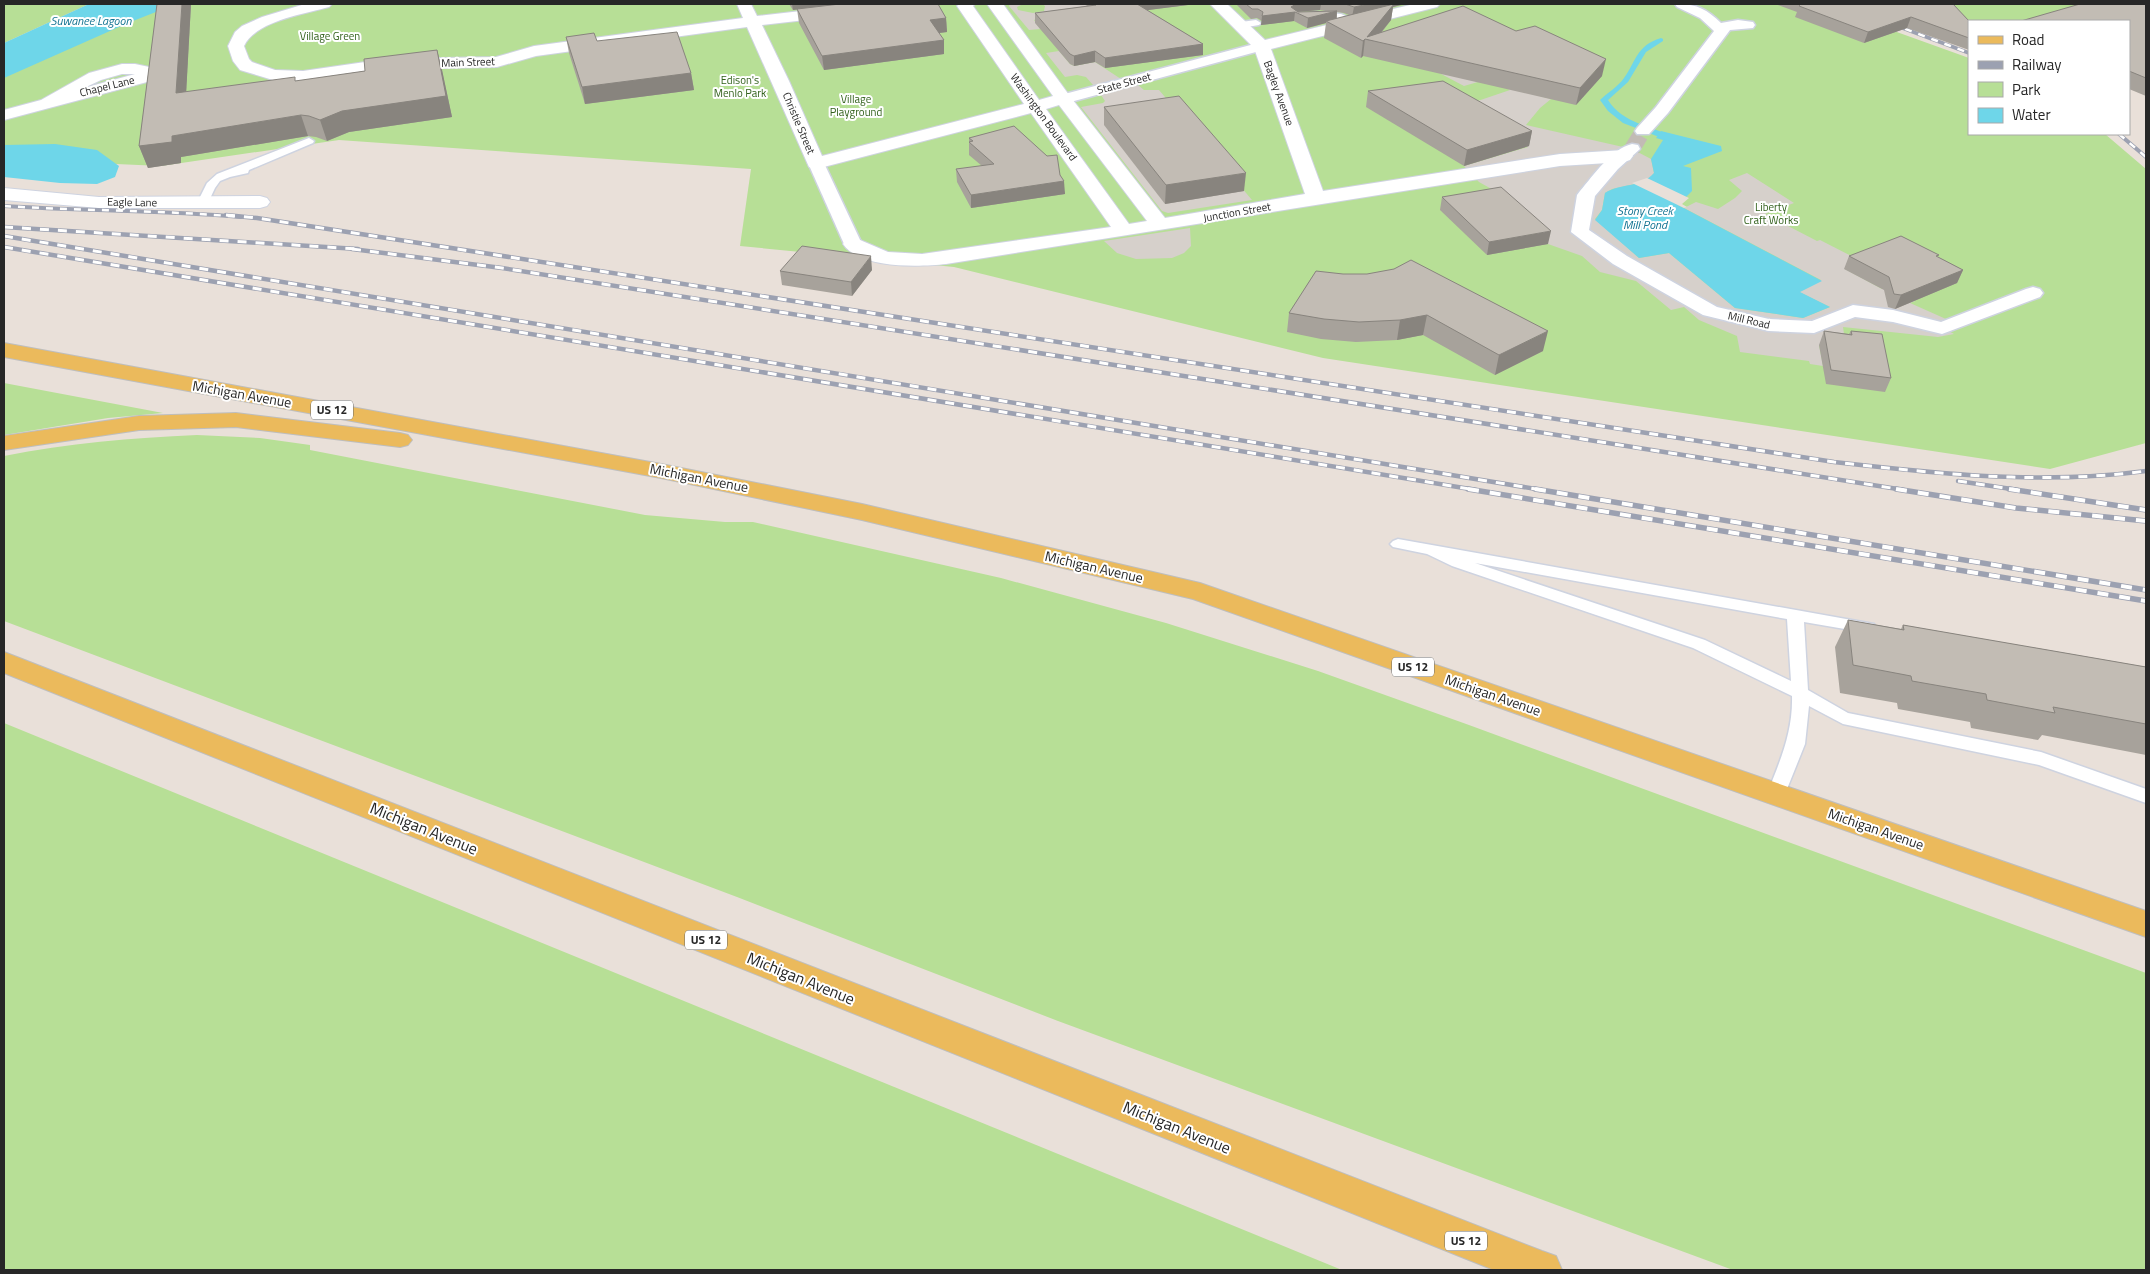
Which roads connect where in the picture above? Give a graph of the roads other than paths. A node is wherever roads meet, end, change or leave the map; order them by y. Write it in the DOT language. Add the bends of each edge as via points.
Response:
graph roads {
  1 [pos="324,4"];
  2 [pos="743,4"];
  3 [pos="901,4"];
  4 [pos="967,4"];
  5 [pos="995,4"];
  6 [pos="1218,4"];
  7 [pos="1432,4"];
  8 [pos="1682,4"];
  9 [pos="1306,16"];
  10 [pos="752,21"];
  11 [pos="1356,23"];
  12 [pos="1748,25"];
  13 [pos="1722,31"];
  14 [pos="1262,46"];
  15 [pos="1063,99"];
  16 [pos="48,102"];
  17 [pos="1035,106"];
  18 [pos="4,115"];
  19 [pos="1645,129"];
  20 [pos="309,141"];
  21 [pos="1628,152"];
  22 [pos="816,163"];
  23 [pos="255,170"];
  24 [pos="233,172"];
  25 [pos="4,194"];
  26 [pos="1316,198"];
  27 [pos="260,202"];
  28 [pos="203,203"];
  29 [pos="1160,225"];
  30 [pos="1124,231"];
  31 [pos="853,244"];
  32 [pos="2033,293"];
  33 [pos="4,350"];
  34 [pos="4,443"];
  35 [pos="661,471"];
  36 [pos="1398,544"];
  37 [pos="1428,549"];
  38 [pos="1795,614"];
  39 [pos="1883,630"];
  40 [pos="10,666"];
  41 [pos="1800,693"];
  42 [pos="1776,794"];
  43 [pos="2146,796"];
  44 [pos="2146,924"];
  45 [pos="1542,1270"];
  1 -- 10 [label="street, Main Street" via="284,15 242,35 236,46 240,61 273,75 303,76 386,64 497,62 534,51"];
  2 -- 10 [label="street, Christie Street"];
  3 -- 10 [label="street, Main Street"];
  4 -- 17 [label="street, Washington Boulevard" via="965,6"];
  5 -- 15 [label="street, Washington Boulevard"];
  6 -- 14 [label="street, Bagley Avenue" via="1248,24"];
  7 -- 11 [label="street, State Street"];
  8 -- 13 [label="street" via="1705,16"];
  9 -- 11 [label="lane" via="1334,14"];
  10 -- 22 [label="street, Christie Street"];
  11 -- 14 [label="street, State Street"];
  12 -- 13 [label="street" via="1730,24"];
  13 -- 19 [label="street"];
  14 -- 15 [label="street, State Street"];
  14 -- 26 [label="street, Bagley Avenue"];
  15 -- 17 [label="street, State Street"];
  15 -- 29 [label="street, Washington Boulevard"];
  16 -- 18 [label="street"];
  17 -- 22 [label="street, State Street"];
  17 -- 30 [label="street, Washington Boulevard"];
  20 -- 24 [label="lane"];
  21 -- 26 [label="street, Junction Street"];
  21 -- 32 [label="street, Mill Road" via="1586,195 1580,232 1620,260 1710,310 1769,325 1814,327 1853,312 1893,316 1942,328"];
  22 -- 31 [label="street, Christie Street"];
  23 -- 24 [label="lane"];
  24 -- 28 [label="lane" via="210,183"];
  25 -- 28 [label="street, Eagle Lane" via="89,201"];
  26 -- 29 [label="street, Junction Street"];
  27 -- 28 [label="street, Eagle Lane"];
  29 -- 30 [label="street, Junction Street"];
  30 -- 31 [label="street, Junction Street" via="919,261 868,254"];
  33 -- 35 [label="main road, Michigan Avenue / US 12"];
  34 -- 35 [label="main road" via="96,428 236,420"];
  35 -- 42 [label="main road, Michigan Avenue / US 12" via="862,512 1200,592"];
  36 -- 37 [label="lane"];
  37 -- 38 [label="lane"];
  37 -- 41 [label="lane" via="1457,562 1700,644"];
  38 -- 39 [label="lane"];
  38 -- 41 [label="lane"];
  40 -- 45 [label="main road, Michigan Avenue / US 12"];
  41 -- 42 [label="lane" via="1801,713 1796,744"];
  41 -- 43 [label="lane" via="1843,718 2041,760"];
  42 -- 44 [label="main road, Michigan Avenue / US 12"];
}
